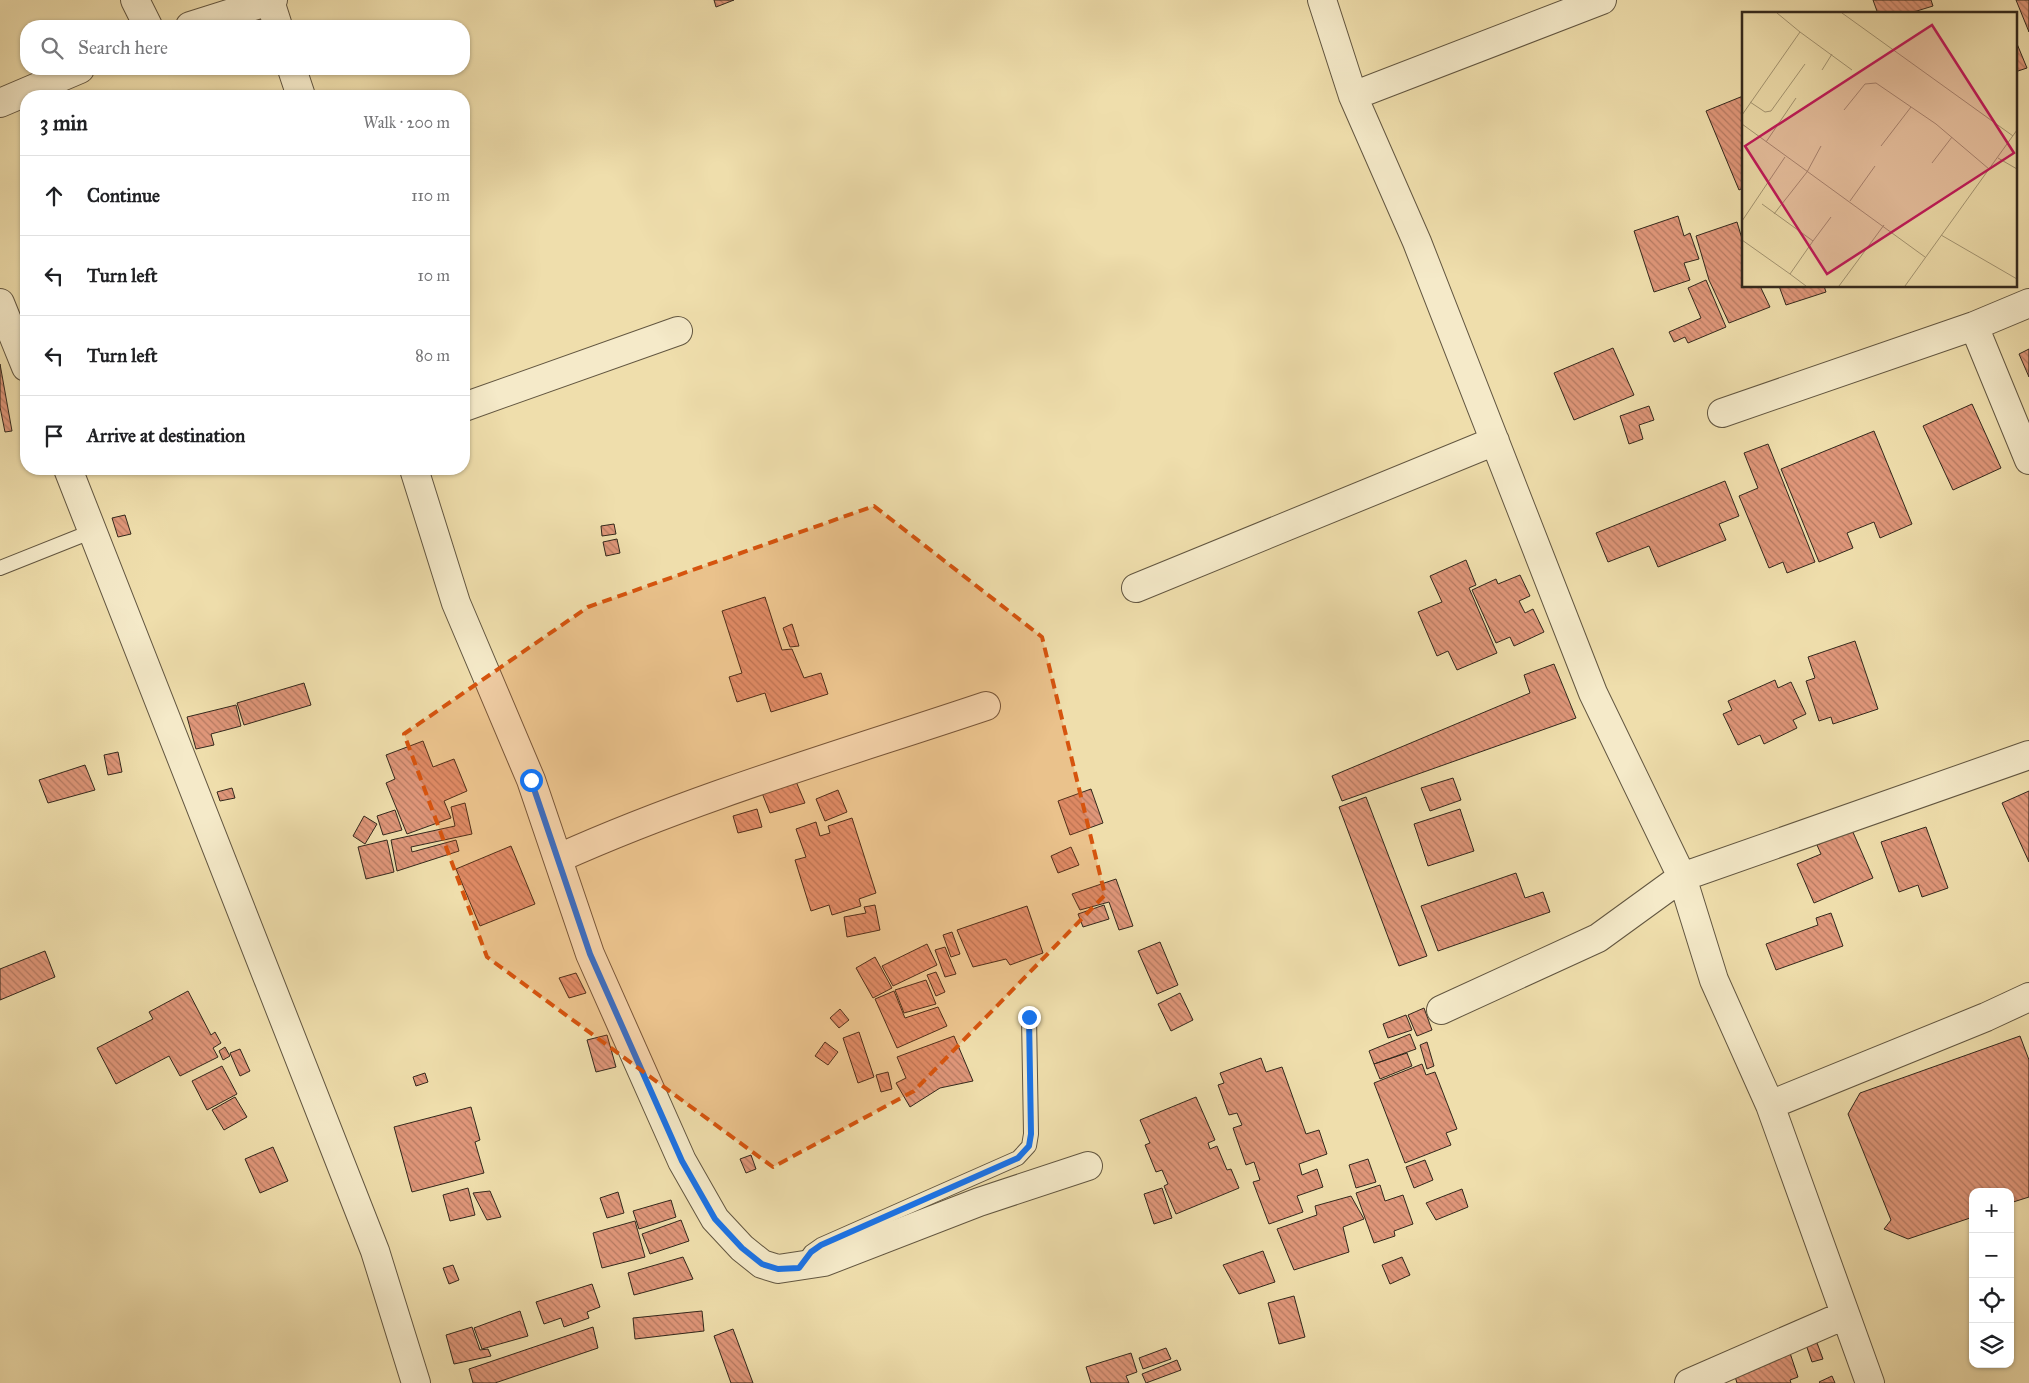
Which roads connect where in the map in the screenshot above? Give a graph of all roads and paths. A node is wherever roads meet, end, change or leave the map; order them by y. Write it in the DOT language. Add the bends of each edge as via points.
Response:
graph roads {
  1 [pos="134,0"];
  2 [pos="271,0"];
  3 [pos="1322,0"];
  4 [pos="1602,0"];
  5 [pos="145,20"];
  6 [pos="209,20"];
  7 [pos="276,20"];
  8 [pos="66,75"];
  9 [pos="294,75"];
  10 [pos="31,90"];
  11 [pos="299,90"];
  12 [pos="20,94"];
  13 [pos="1353,96"];
  14 [pos="0,103"];
  15 [pos="0,303"];
  16 [pos="2029,303"];
  17 [pos="1974,326"];
  18 [pos="678,331"];
  19 [pos="20,352"];
  20 [pos="470,405"];
  21 [pos="1722,413"];
  22 [pos="1495,442"];
  23 [pos="2029,460"];
  24 [pos="70,475"];
  25 [pos="416,475"];
  26 [pos="93,531"];
  27 [pos="0,568"];
  28 [pos="1136,588"];
  29 [pos="986,706"];
  30 [pos="2029,755"];
  31 [pos="559,858"];
  32 [pos="1682,877"];
  33 [pos="2029,997"];
  34 [pos="1441,1010"];
  35 [pos="1029,1017"];
  36 [pos="1770,1105"];
  37 [pos="1088,1166"];
  38 [pos="799,1268"];
  39 [pos="1845,1315"];
  40 [pos="416,1383"];
  41 [pos="1689,1383"];
  42 [pos="1870,1383"];
  1 -- 5 [label="street"];
  2 -- 6 [label="street"];
  2 -- 7 [label="street"];
  3 -- 13 [label="street"];
  4 -- 13 [label="street"];
  8 -- 10 [label="street"];
  9 -- 11 [label="street"];
  12 -- 14 [label="street"];
  13 -- 22 [label="street" via="1417,242"];
  15 -- 19 [label="street"];
  16 -- 17 [label="street"];
  17 -- 21 [label="street"];
  17 -- 23 [label="street"];
  18 -- 20 [label="street"];
  22 -- 28 [label="street"];
  22 -- 32 [label="street" via="1593,693"];
  24 -- 26 [label="street"];
  25 -- 31 [label="street" via="456,603 531,780"];
  26 -- 27 [label="lane"];
  26 -- 40 [label="street" via="375,1251"];
  29 -- 31 [label="street" via="730,791"];
  30 -- 32 [label="street"];
  31 -- 38 [label="street" via="590,954 682,1161 715,1219 762,1264 778,1269"];
  32 -- 34 [label="street" via="1598,938"];
  32 -- 36 [label="street" via="1714,980"];
  33 -- 36 [label="street"];
  35 -- 38 [label="lane" via="1029,1146 1018,1158 821,1245"];
  36 -- 39 [label="street"];
  37 -- 38 [label="street" via="978,1202 831,1259"];
  39 -- 41 [label="street"];
  39 -- 42 [label="street"];
}
